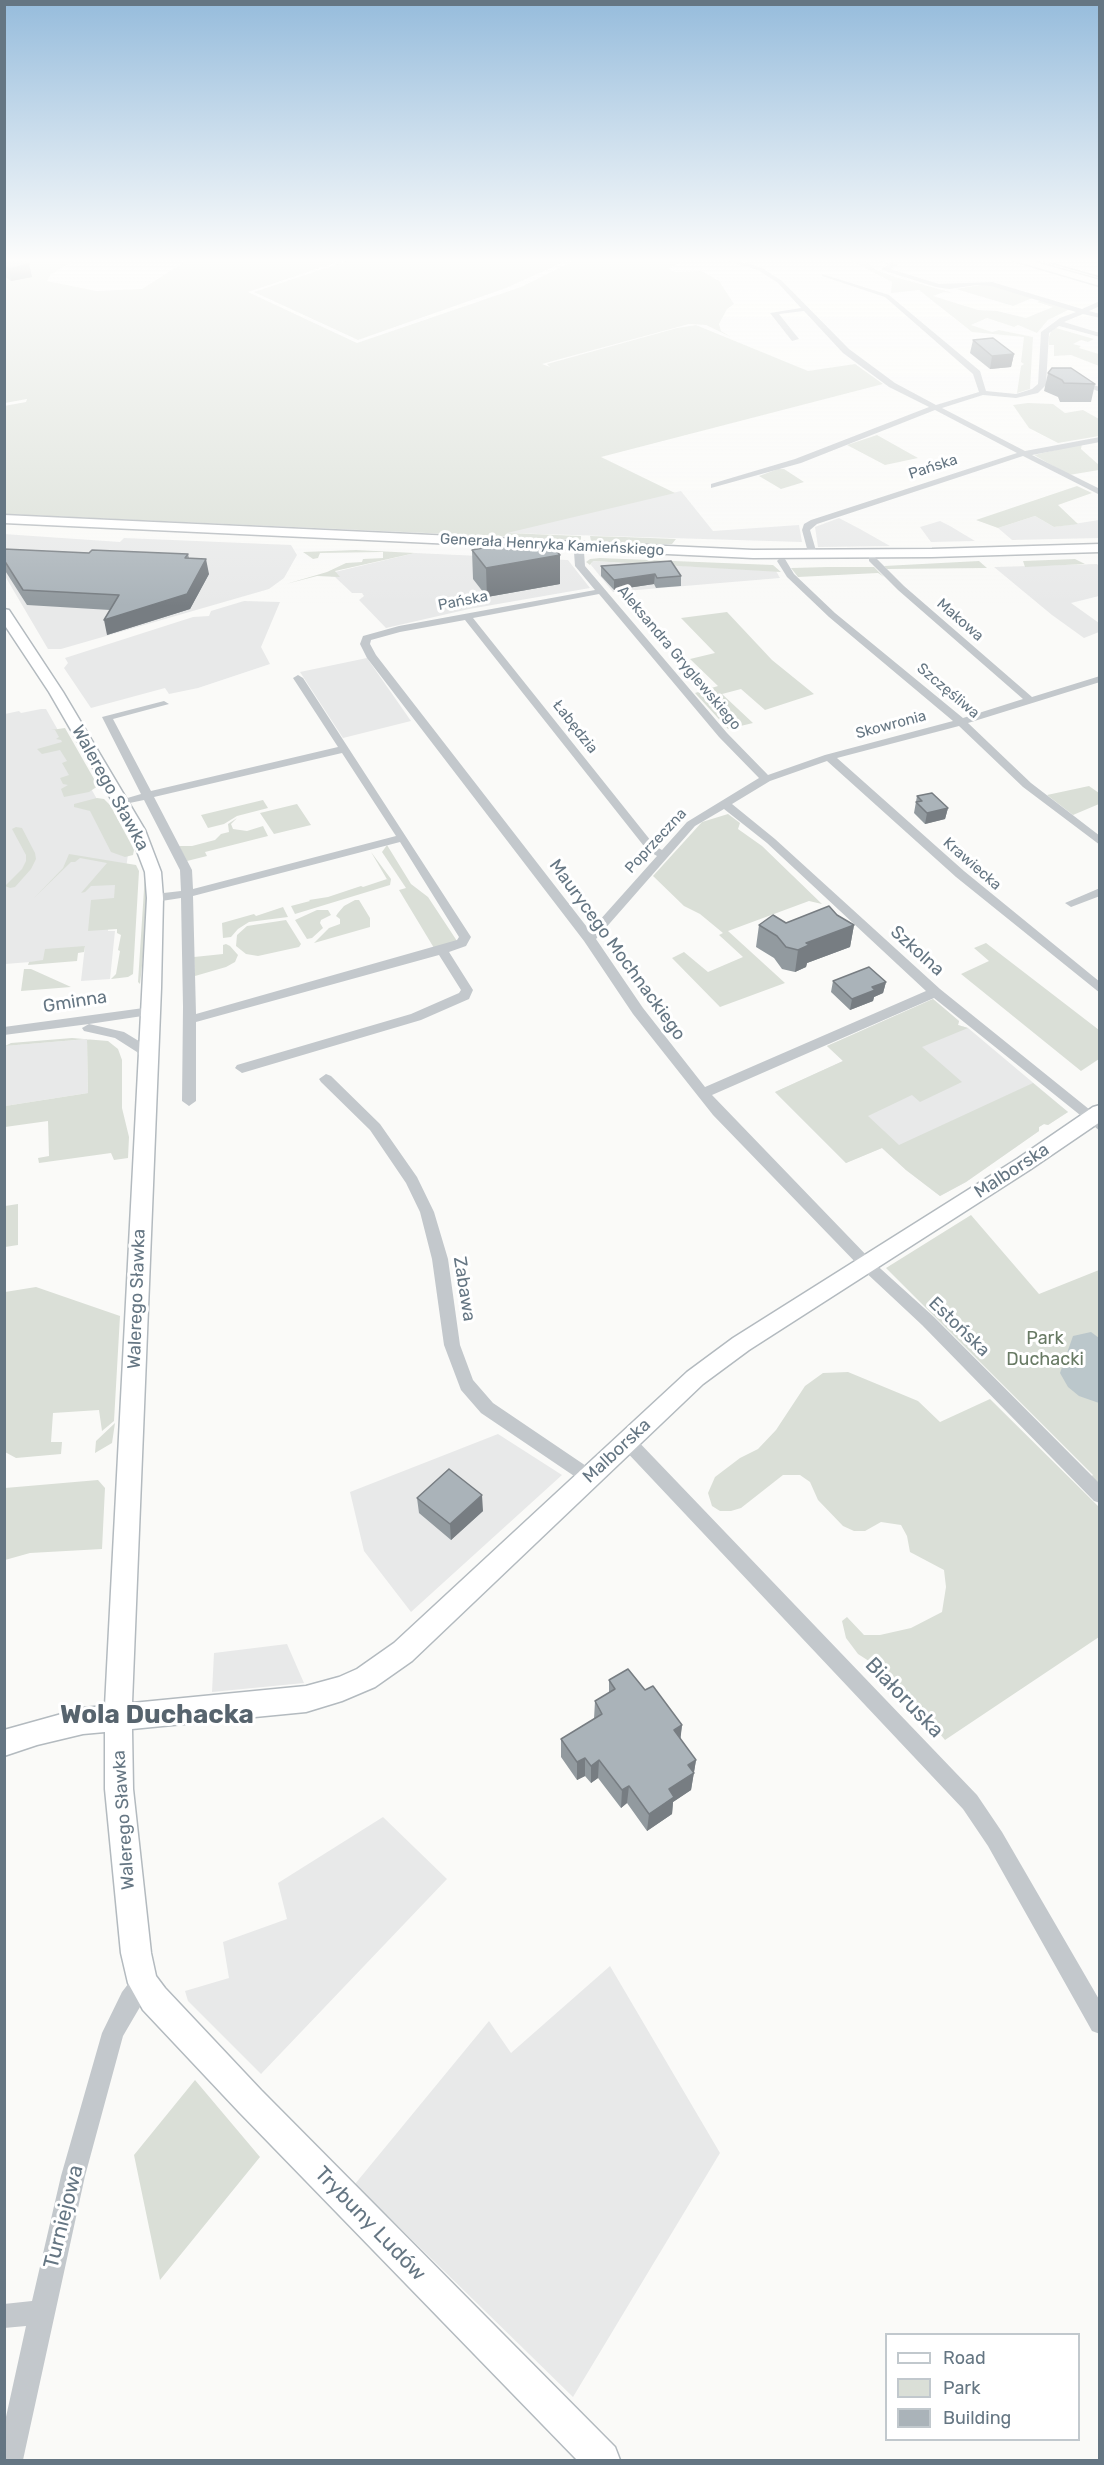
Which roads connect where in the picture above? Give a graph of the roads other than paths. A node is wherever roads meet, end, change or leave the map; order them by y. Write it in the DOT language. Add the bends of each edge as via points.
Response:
graph roads {
  1 [pos="878,376"];
  2 [pos="978,376"];
  3 [pos="1041,376"];
  4 [pos="983,393"];
  5 [pos="933,408"];
  6 [pos="1100,439"];
  7 [pos="1022,454"];
  8 [pos="714,486"];
  9 [pos="1100,493"];
  10 [pos="4,519"];
  11 [pos="4,526"];
  12 [pos="1100,548"];
  13 [pos="579,552"];
  14 [pos="812,554"];
  15 [pos="1100,554"];
  16 [pos="872,560"];
  17 [pos="782,561"];
  18 [pos="602,591"];
  19 [pos="4,613"];
  20 [pos="466,615"];
  21 [pos="4,625"];
  22 [pos="366,638"];
  23 [pos="28,646"];
  24 [pos="298,678"];
  25 [pos="1100,679"];
  26 [pos="1030,701"];
  27 [pos="164,704"];
  28 [pos="961,722"];
  29 [pos="344,748"];
  30 [pos="829,757"];
  31 [pos="793,768"];
  32 [pos="766,779"];
  33 [pos="147,795"];
  34 [pos="120,802"];
  35 [pos="724,803"];
  36 [pos="403,838"];
  37 [pos="1100,842"];
  38 [pos="663,855"];
  39 [pos="1100,891"];
  40 [pos="187,894"];
  41 [pos="155,898"];
  42 [pos="1071,903"];
  43 [pos="589,938"];
  44 [pos="442,950"];
  45 [pos="1100,989"];
  46 [pos="935,992"];
  47 [pos="150,1015"];
  48 [pos="190,1018"];
  49 [pos="89,1028"];
  50 [pos="4,1032"];
  51 [pos="149,1062"];
  52 [pos="242,1068"];
  53 [pos="326,1079"];
  54 [pos="703,1093"];
  55 [pos="189,1101"];
  56 [pos="1096,1119"];
  57 [pos="866,1264"];
  58 [pos="627,1442"];
  59 [pos="589,1477"];
  60 [pos="1100,1496"];
  61 [pos="118,1716"];
  62 [pos="4,1743"];
  63 [pos="143,1983"];
  64 [pos="1100,2023"];
  65 [pos="41,2314"];
  66 [pos="4,2316"];
  67 [pos="10,2460"];
  68 [pos="602,2460"];
  1 -- 5 [label="street"];
  2 -- 4 [label="street"];
  3 -- 4 [label="street" via="1040,388 1016,396"];
  4 -- 5 [label="street"];
  5 -- 7 [label="street"];
  5 -- 8 [label="street" via="798,461"];
  6 -- 7 [label="street, Pańska"];
  7 -- 9 [label="street"];
  7 -- 14 [label="street, Pańska" via="814,522 806,530"];
  10 -- 14 [label="main road, Generała Henryka Kamieńskiego" via="666,551"];
  11 -- 13 [label="main road, Generała Henryka Kamieńskiego"];
  12 -- 14 [label="main road, Generała Henryka Kamieńskiego"];
  13 -- 17 [label="main road, Generała Henryka Kamieńskiego"];
  13 -- 18 [label="street, Aleksandra Gryglewskiego" via="580,566"];
  15 -- 16 [label="main road, Generała Henryka Kamieńskiego"];
  16 -- 17 [label="main road, Generała Henryka Kamieńskiego"];
  16 -- 26 [label="street, Makowa"];
  17 -- 28 [label="street, Szczęśliwa" via="790,575 832,615"];
  18 -- 20 [label="street, Pańska"];
  18 -- 32 [label="street, Aleksandra Gryglewskiego" via="723,735"];
  19 -- 23 [label="street, Walerego Sławka"];
  20 -- 22 [label="street, Pańska"];
  20 -- 38 [label="street, Łabędzia" via="651,848"];
  21 -- 23 [label="street, Walerego Sławka"];
  22 -- 43 [label="street, Maurycego Mochnackiego" via="370,656"];
  23 -- 34 [label="street, Walerego Sławka"];
  24 -- 29 [label="street"];
  25 -- 26 [label="street, Skowronia"];
  26 -- 28 [label="street, Skowronia"];
  27 -- 33 [label="street" via="107,717"];
  28 -- 30 [label="street, Skowronia"];
  28 -- 37 [label="street, Szczęśliwa" via="1027,785"];
  29 -- 33 [label="street"];
  29 -- 36 [label="street"];
  30 -- 31 [label="street, Skowronia"];
  30 -- 45 [label="street, Krawiecka" via="960,874"];
  31 -- 32 [label="street, Poprzeczna"];
  32 -- 35 [label="street, Poprzeczna"];
  33 -- 34 [label="street"];
  33 -- 40 [label="street" via="186,870"];
  34 -- 41 [label="street, Walerego Sławka" via="147,852"];
  35 -- 38 [label="street, Poprzeczna" via="691,824"];
  35 -- 46 [label="street, Szkolna"];
  36 -- 40 [label="street"];
  36 -- 44 [label="street" via="465,937 460,944"];
  38 -- 43 [label="street, Poprzeczna"];
  39 -- 42 [label="street"];
  40 -- 41 [label="street"];
  40 -- 48 [label="street"];
  41 -- 47 [label="street, Walerego Sławka"];
  43 -- 54 [label="street, Maurycego Mochnackiego" via="638,1011"];
  44 -- 48 [label="street"];
  44 -- 52 [label="street" via="467,990 464,996 416,1017"];
  46 -- 54 [label="street"];
  46 -- 56 [label="street, Szkolna"];
  47 -- 49 [label="street, Gminna"];
  47 -- 50 [label="street, Gminna"];
  47 -- 51 [label="street, Walerego Sławka"];
  48 -- 55 [label="street"];
  49 -- 50 [label="street, Gminna"];
  49 -- 51 [label="street, Gminna" via="119,1035 135,1044"];
  51 -- 61 [label="street, Walerego Sławka"];
  53 -- 59 [label="street, Zabawa" via="375,1127 405,1169 422,1202 436,1240 456,1359 467,1385 487,1408"];
  54 -- 57 [label="street, Maurycego Mochnackiego"];
  56 -- 57 [label="street, Malborska"];
  57 -- 58 [label="street, Malborska" via="695,1378"];
  57 -- 60 [label="street, Estońska" via="928,1321"];
  58 -- 59 [label="street, Malborska"];
  58 -- 64 [label="street, Białoruska" via="970,1802"];
  59 -- 61 [label="street, Malborska" via="403,1652 366,1678 306,1699"];
  61 -- 62 [label="street, Malborska" via="65,1724"];
  61 -- 63 [label="street, Walerego Sławka" via="119,1789 136,1953"];
  63 -- 65 [label="street, Turniejowa" via="113,2033 73,2176"];
  63 -- 68 [label="street, Trybuny Ludów" via="250,2101"];
  65 -- 66 [label="street"];
  65 -- 67 [label="street, Turniejowa"];
}
